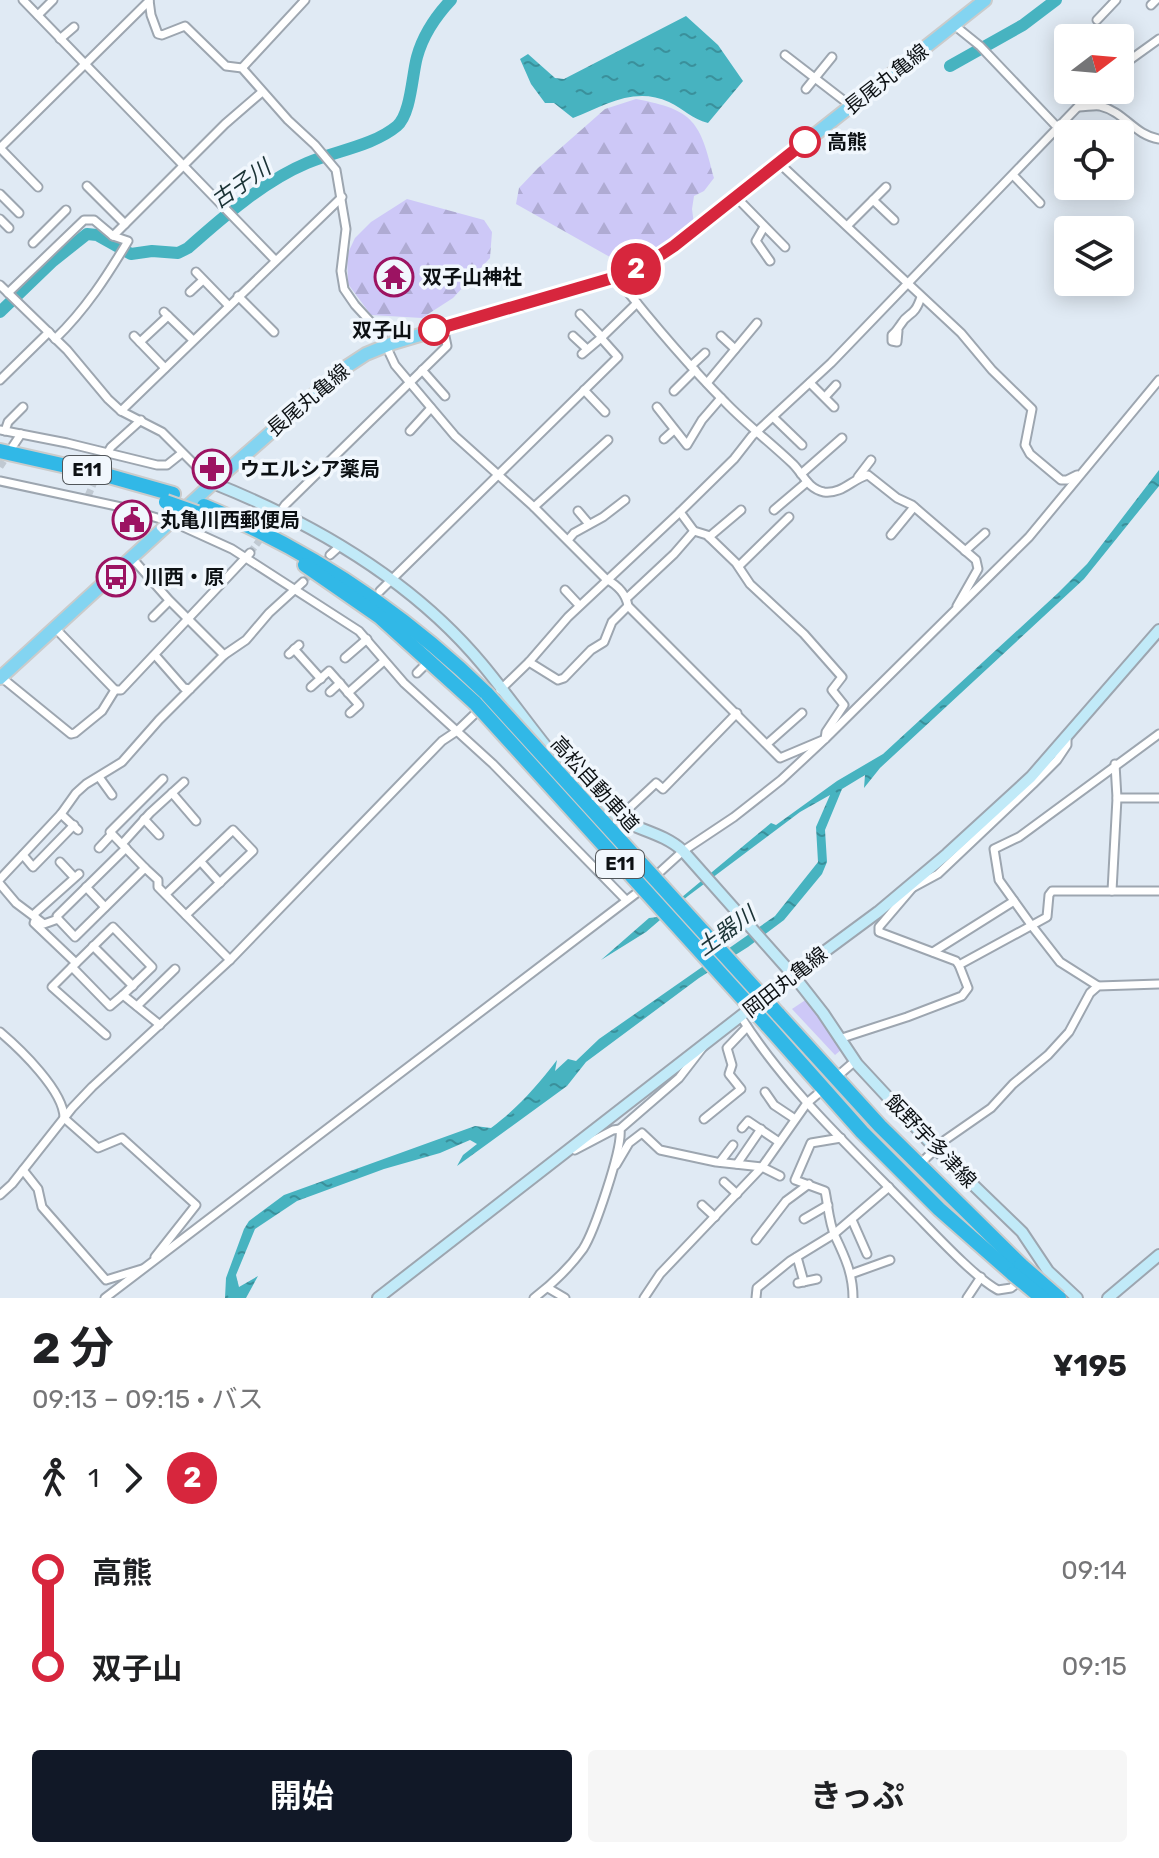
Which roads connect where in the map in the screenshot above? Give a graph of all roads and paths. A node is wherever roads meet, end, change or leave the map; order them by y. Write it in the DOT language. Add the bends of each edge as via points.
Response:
graph roads {
  1 [pos="23,0"];
  2 [pos="53,0"];
  3 [pos="305,0"];
  4 [pos="985,0"];
  5 [pos="1116,0"];
  6 [pos="149,1"];
  7 [pos="38,15"];
  8 [pos="1097,20"];
  9 [pos="954,25"];
  10 [pos="74,27"];
  11 [pos="60,39"];
  12 [pos="1159,39"];
  13 [pos="785,55"];
  14 [pos="832,57"];
  15 [pos="1134,57"];
  16 [pos="84,64"];
  17 [pos="242,68"];
  18 [pos="814,79"];
  19 [pos="806,89"];
  20 [pos="262,92"];
  21 [pos="1082,104"];
  22 [pos="851,106"];
  23 [pos="1079,107"];
  24 [pos="1067,120"];
  25 [pos="1054,124"];
  26 [pos="1054,134"];
  27 [pos="1159,139"];
  28 [pos="0,148"];
  29 [pos="779,163"];
  30 [pos="185,167"];
  31 [pos="1013,175"];
  32 [pos="87,186"];
  33 [pos="38,187"];
  34 [pos="886,187"];
  35 [pos="0,194"];
  36 [pos="342,197"];
  37 [pos="736,197"];
  38 [pos="873,200"];
  39 [pos="1040,203"];
  40 [pos="66,210"];
  41 [pos="19,213"];
  42 [pos="0,219"];
  43 [pos="894,220"];
  44 [pos="125,224"];
  45 [pos="848,225"];
  46 [pos="764,227"];
  47 [pos="9,228"];
  48 [pos="42,233"];
  49 [pos="113,236"];
  50 [pos="33,243"];
  51 [pos="55,247"];
  52 [pos="785,247"];
  53 [pos="275,260"];
  54 [pos="770,261"];
  55 [pos="196,272"];
  56 [pos="616,277"];
  57 [pos="203,280"];
  58 [pos="907,283"];
  59 [pos="0,285"];
  60 [pos="190,292"];
  61 [pos="8,294"];
  62 [pos="238,296"];
  63 [pos="921,297"];
  64 [pos="637,303"];
  65 [pos="229,306"];
  66 [pos="580,314"];
  67 [pos="757,323"];
  68 [pos="443,327"];
  69 [pos="898,331"];
  70 [pos="49,332"];
  71 [pos="274,332"];
  72 [pos="573,336"];
  73 [pos="721,336"];
  74 [pos="602,338"];
  75 [pos="55,339"];
  76 [pos="193,340"];
  77 [pos="385,345"];
  78 [pos="735,349"];
  79 [pos="705,353"];
  80 [pos="165,368"];
  81 [pos="693,368"];
  82 [pos="422,370"];
  83 [pos="0,380"];
  84 [pos="1159,380"];
  85 [pos="409,383"];
  86 [pos="707,383"];
  87 [pos="810,383"];
  88 [pos="836,385"];
  89 [pos="584,390"];
  90 [pos="674,391"];
  91 [pos="445,396"];
  92 [pos="825,397"];
  93 [pos="721,398"];
  94 [pos="23,407"];
  95 [pos="657,407"];
  96 [pos="834,407"];
  97 [pos="431,408"];
  98 [pos="121,411"];
  99 [pos="605,412"];
  100 [pos="774,418"];
  101 [pos="141,420"];
  102 [pos="3,430"];
  103 [pos="674,430"];
  104 [pos="410,431"];
  105 [pos="21,434"];
  106 [pos="757,434"];
  107 [pos="842,438"];
  108 [pos="664,439"];
  109 [pos="608,440"];
  110 [pos="802,445"];
  111 [pos="6,448"];
  112 [pos="182,453"];
  113 [pos="106,456"];
  114 [pos="0,460"];
  115 [pos="871,460"];
  116 [pos="1082,472"];
  117 [pos="499,474"];
  118 [pos="801,474"];
  119 [pos="858,477"];
  120 [pos="0,481"];
  121 [pos="807,482"];
  122 [pos="213,483"];
  123 [pos="170,498"];
  124 [pos="625,500"];
  125 [pos="534,507"];
  126 [pos="914,507"];
  127 [pos="741,510"];
  128 [pos="774,510"];
  129 [pos="578,511"];
  130 [pos="680,512"];
  131 [pos="276,516"];
  132 [pos="789,517"];
  133 [pos="170,523"];
  134 [pos="589,524"];
  135 [pos="694,531"];
  136 [pos="985,533"];
  137 [pos="891,535"];
  138 [pos="709,537"];
  139 [pos="568,540"];
  140 [pos="341,545"];
  141 [pos="965,551"];
  142 [pos="330,555"];
  143 [pos="249,556"];
  144 [pos="132,558"];
  145 [pos="739,566"];
  146 [pos="606,579"];
  147 [pos="391,580"];
  148 [pos="303,582"];
  149 [pos="295,590"];
  150 [pos="565,590"];
  151 [pos="380,591"];
  152 [pos="169,601"];
  153 [pos="627,602"];
  154 [pos="579,605"];
  155 [pos="958,608"];
  156 [pos="356,615"];
  157 [pos="153,617"];
  158 [pos="188,619"];
  159 [pos="348,624"];
  160 [pos="55,628"];
  161 [pos="1159,630"];
  162 [pos="367,639"];
  163 [pos="294,650"];
  164 [pos="155,655"];
  165 [pos="224,655"];
  166 [pos="345,658"];
  167 [pos="384,661"];
  168 [pos="529,662"];
  169 [pos="425,665"];
  170 [pos="417,673"];
  171 [pos="1,678"];
  172 [pos="321,679"];
  173 [pos="340,683"];
  174 [pos="311,687"];
  175 [pos="190,689"];
  176 [pos="115,690"];
  177 [pos="330,692"];
  178 [pos="348,693"];
  179 [pos="487,696"];
  180 [pos="350,713"];
  181 [pos="737,713"];
  182 [pos="802,713"];
  183 [pos="457,731"];
  184 [pos="1159,734"];
  185 [pos="825,739"];
  186 [pos="767,744"];
  187 [pos="1115,764"];
  188 [pos="99,777"];
  189 [pos="163,779"];
  190 [pos="184,782"];
  191 [pos="172,793"];
  192 [pos="112,795"];
  193 [pos="592,796"];
  194 [pos="1117,798"];
  195 [pos="1159,798"];
  196 [pos="61,814"];
  197 [pos="144,819"];
  198 [pos="197,821"];
  199 [pos="112,834"];
  200 [pos="159,835"];
  201 [pos="124,846"];
  202 [pos="99,848"];
  203 [pos="685,853"];
  204 [pos="23,855"];
  205 [pos="60,862"];
  206 [pos="201,862"];
  207 [pos="145,868"];
  208 [pos="0,882"];
  209 [pos="220,883"];
  210 [pos="913,885"];
  211 [pos="86,887"];
  212 [pos="1112,891"];
  213 [pos="1159,891"];
  214 [pos="166,894"];
  215 [pos="626,900"];
  216 [pos="1014,901"];
  217 [pos="105,907"];
  218 [pos="186,915"];
  219 [pos="35,917"];
  220 [pos="58,919"];
  221 [pos="1032,926"];
  222 [pos="93,946"];
  223 [pos="933,952"];
  224 [pos="230,960"];
  225 [pos="74,965"];
  226 [pos="959,965"];
  227 [pos="175,969"];
  228 [pos="790,972"];
  229 [pos="1159,984"];
  230 [pos="133,986"];
  231 [pos="1098,986"];
  232 [pos="123,995"];
  233 [pos="137,1006"];
  234 [pos="744,1022"];
  235 [pos="160,1025"];
  236 [pos="0,1032"];
  237 [pos="106,1035"];
  238 [pos="839,1039"];
  239 [pos="704,1045"];
  240 [pos="855,1061"];
  241 [pos="840,1074"];
  242 [pos="765,1092"];
  243 [pos="820,1092"];
  244 [pos="807,1103"];
  245 [pos="64,1118"];
  246 [pos="704,1119"];
  247 [pos="795,1119"];
  248 [pos="742,1128"];
  249 [pos="620,1129"];
  250 [pos="761,1129"];
  251 [pos="841,1138"];
  252 [pos="779,1142"];
  253 [pos="733,1145"];
  254 [pos="935,1148"];
  255 [pos="555,1160"];
  256 [pos="923,1161"];
  257 [pos="720,1162"];
  258 [pos="737,1164"];
  259 [pos="762,1167"];
  260 [pos="23,1170"];
  261 [pos="611,1174"];
  262 [pos="780,1176"];
  263 [pos="904,1179"];
  264 [pos="724,1182"];
  265 [pos="809,1184"];
  266 [pos="891,1189"];
  267 [pos="737,1194"];
  268 [pos="0,1195"];
  269 [pos="702,1205"];
  270 [pos="828,1205"];
  271 [pos="715,1217"];
  272 [pos="804,1219"];
  273 [pos="852,1220"];
  274 [pos="834,1234"];
  275 [pos="756,1240"];
  276 [pos="867,1254"];
  277 [pos="1159,1255"];
  278 [pos="797,1257"];
  279 [pos="1040,1259"];
  280 [pos="890,1260"];
  281 [pos="146,1267"];
  282 [pos="1017,1270"];
  283 [pos="851,1274"];
  284 [pos="981,1277"];
  285 [pos="817,1279"];
  286 [pos="548,1288"];
  287 [pos="105,1298"];
  288 [pos="378,1298"];
  289 [pos="534,1298"];
  290 [pos="565,1298"];
  291 [pos="644,1298"];
  292 [pos="756,1298"];
  293 [pos="853,1298"];
  294 [pos="967,1298"];
  295 [pos="1042,1298"];
  296 [pos="1059,1298"];
  297 [pos="1077,1298"];
  298 [pos="1108,1298"];
  1 -- 7 [label="street"];
  2 -- 7 [label="street"];
  3 -- 17 [label="street"];
  4 -- 9 [label="main road, 長尾丸亀線"];
  5 -- 8 [label="street"];
  6 -- 16 [label="street"];
  6 -- 17 [label="street" via="158,34 185,26 226,66"];
  7 -- 11 [label="street"];
  9 -- 22 [label="main road, 長尾丸亀線"];
  9 -- 25 [label="street"];
  10 -- 11 [label="street"];
  11 -- 16 [label="street"];
  12 -- 15 [label="street"];
  13 -- 18 [label="street"];
  14 -- 18 [label="street"];
  16 -- 28 [label="street"];
  16 -- 30 [label="street"];
  17 -- 20 [label="street"];
  18 -- 19 [label="street"];
  18 -- 22 [label="street"];
  20 -- 30 [label="street"];
  20 -- 36 [label="street" via="333,165"];
  21 -- 23 [label="street"];
  22 -- 29 [label="main road, 長尾丸亀線"];
  23 -- 24 [label="street"];
  23 -- 27 [label="street" via="1100,106 1122,116 1146,137"];
  26 -- 31 [label="street"];
  28 -- 33 [label="street"];
  29 -- 37 [label="main road, 長尾丸亀線"];
  29 -- 45 [label="street"];
  30 -- 44 [label="street"];
  30 -- 53 [label="street"];
  31 -- 39 [label="street"];
  31 -- 58 [label="street"];
  32 -- 44 [label="street"];
  34 -- 38 [label="street"];
  35 -- 41 [label="street"];
  36 -- 53 [label="street"];
  36 -- 77 [label="street" via="344,289"];
  37 -- 46 [label="street"];
  37 -- 56 [label="main road, 長尾丸亀線" via="647,264"];
  38 -- 43 [label="street"];
  38 -- 45 [label="street"];
  40 -- 48 [label="street"];
  42 -- 47 [label="street"];
  44 -- 49 [label="street"];
  45 -- 58 [label="street"];
  46 -- 52 [label="street"];
  46 -- 54 [label="street" via="756,241"];
  48 -- 50 [label="street"];
  48 -- 51 [label="street"];
  49 -- 51 [label="street" via="90,219"];
  49 -- 75 [label="street" via="127,244 104,283"];
  51 -- 61 [label="street"];
  53 -- 62 [label="street"];
  55 -- 57 [label="street"];
  56 -- 64 [label="street"];
  56 -- 68 [label="main road, 長尾丸亀線"];
  57 -- 60 [label="street"];
  57 -- 65 [label="street"];
  58 -- 63 [label="street"];
  58 -- 87 [label="street"];
  59 -- 61 [label="street"];
  61 -- 70 [label="street"];
  62 -- 65 [label="street"];
  62 -- 71 [label="street"];
  63 -- 69 [label="street"];
  63 -- 116 [label="street" via="1032,409 1025,445 1030,454 1061,480"];
  64 -- 74 [label="street"];
  64 -- 81 [label="street"];
  65 -- 76 [label="street"];
  66 -- 74 [label="street"];
  67 -- 78 [label="street"];
  68 -- 77 [label="main road, 長尾丸亀線"];
  68 -- 82 [label="street" via="447,346"];
  70 -- 75 [label="street"];
  70 -- 83 [label="street"];
  72 -- 74 [label="street" via="584,351"];
  73 -- 78 [label="street"];
  74 -- 89 [label="street" via="618,357"];
  75 -- 98 [label="street"];
  76 -- 80 [label="street"];
  76 -- 80 [label="street" via="166,314 137,339"];
  77 -- 85 [label="street"];
  77 -- 122 [label="main road, 長尾丸亀線" via="343,369"];
  78 -- 86 [label="street"];
  79 -- 81 [label="street"];
  80 -- 98 [label="street"];
  81 -- 86 [label="street"];
  81 -- 90 [label="street"];
  82 -- 85 [label="street"];
  82 -- 91 [label="street"];
  84 -- 116 [label="street"];
  85 -- 97 [label="street"];
  85 -- 131 [label="street"];
  86 -- 93 [label="street"];
  87 -- 92 [label="street"];
  87 -- 100 [label="street"];
  88 -- 92 [label="street"];
  89 -- 99 [label="street"];
  89 -- 117 [label="street"];
  92 -- 96 [label="street"];
  93 -- 103 [label="street" via="687,445"];
  93 -- 106 [label="street"];
  94 -- 102 [label="street"];
  95 -- 103 [label="street"];
  97 -- 104 [label="street"];
  97 -- 117 [label="street"];
  98 -- 101 [label="street"];
  100 -- 106 [label="street"];
  100 -- 110 [label="street"];
  101 -- 112 [label="street"];
  101 -- 113 [label="street"];
  102 -- 105 [label="street"];
  103 -- 108 [label="street"];
  105 -- 111 [label="street"];
  105 -- 113 [label="street"];
  106 -- 118 [label="street"];
  106 -- 130 [label="street"];
  107 -- 118 [label="street"];
  109 -- 125 [label="street"];
  111 -- 123 [label="highway, 高松自動車道 / E11"];
  112 -- 113 [label="street" via="162,466"];
  112 -- 122 [label="street"];
  114 -- 123 [label="highway, 高松自動車道 / E11"];
  115 -- 119 [label="street"];
  116 -- 155 [label="street" via="1029,537"];
  117 -- 125 [label="street"];
  117 -- 147 [label="street"];
  118 -- 121 [label="street"];
  119 -- 121 [label="street" via="833,492"];
  119 -- 126 [label="street" via="868,475"];
  120 -- 133 [label="street" via="88,498"];
  121 -- 128 [label="street"];
  122 -- 131 [label="main road"];
  122 -- 133 [label="main road, 長尾丸亀線"];
  123 -- 179 [label="highway, 高松自動車道 / E11" via="286,543 353,584 441,651"];
  124 -- 134 [label="street"];
  125 -- 139 [label="street"];
  126 -- 137 [label="street"];
  126 -- 141 [label="street"];
  127 -- 138 [label="street"];
  129 -- 134 [label="street"];
  130 -- 135 [label="street"];
  130 -- 146 [label="street"];
  131 -- 140 [label="main road"];
  132 -- 145 [label="street"];
  133 -- 143 [label="street"];
  133 -- 144 [label="main road, 長尾丸亀線"];
  134 -- 139 [label="street"];
  135 -- 138 [label="street"];
  135 -- 153 [label="street"];
  136 -- 141 [label="street"];
  138 -- 145 [label="street"];
  139 -- 146 [label="street"];
  140 -- 142 [label="street"];
  140 -- 147 [label="main road"];
  141 -- 155 [label="street" via="978,569"];
  143 -- 149 [label="street"];
  143 -- 158 [label="street"];
  144 -- 152 [label="street"];
  144 -- 160 [label="main road, 長尾丸亀線"];
  145 -- 185 [label="street" via="750,584 842,677 832,690 844,705"];
  146 -- 153 [label="street"];
  146 -- 154 [label="street"];
  147 -- 151 [label="street"];
  147 -- 179 [label="main road" via="484,666"];
  148 -- 149 [label="street"];
  149 -- 159 [label="street"];
  149 -- 165 [label="street"];
  150 -- 154 [label="street"];
  152 -- 157 [label="street"];
  152 -- 158 [label="street"];
  153 -- 168 [label="street" via="604,642 564,678 558,680"];
  153 -- 181 [label="street"];
  154 -- 168 [label="street"];
  155 -- 185 [label="street"];
  156 -- 159 [label="street"];
  158 -- 164 [label="street"];
  158 -- 165 [label="street"];
  159 -- 162 [label="street"];
  160 -- 171 [label="main road, 長尾丸亀線"];
  160 -- 176 [label="street"];
  161 -- 210 [label="main road, 岡田丸亀線" via="1031,777"];
  162 -- 166 [label="street"];
  162 -- 167 [label="street"];
  163 -- 172 [label="street"];
  164 -- 175 [label="street"];
  164 -- 176 [label="street"];
  165 -- 175 [label="street"];
  167 -- 178 [label="street"];
  167 -- 183 [label="street"];
  168 -- 179 [label="street"];
  169 -- 170 [label="street"];
  171 -- 176 [label="street" via="71,734 102,711"];
  172 -- 173 [label="street" via="329,671"];
  172 -- 174 [label="street"];
  173 -- 177 [label="street"];
  173 -- 178 [label="street"];
  175 -- 188 [label="street" via="122,762"];
  178 -- 180 [label="street" via="359,705"];
  179 -- 183 [label="street"];
  179 -- 193 [label="main road"];
  179 -- 282 [label="highway, 高松自動車道 / E11, bridge"];
  179 -- 282 [label="highway, 高松自動車道 / E11, bridge" via="862,1132 917,1187"];
  181 -- 186 [label="street"];
  181 -- 193 [label="street" via="663,789 656,783 625,812"];
  182 -- 186 [label="street"];
  183 -- 215 [label="street"];
  183 -- 224 [label="street"];
  184 -- 187 [label="street"];
  185 -- 186 [label="street" via="780,758"];
  185 -- 203 [label="street" via="781,780"];
  187 -- 194 [label="street"];
  187 -- 216 [label="street" via="1019,837 994,849 999,880"];
  188 -- 192 [label="street"];
  188 -- 196 [label="street" via="76,793"];
  189 -- 199 [label="street"];
  190 -- 191 [label="street"];
  191 -- 197 [label="street"];
  191 -- 198 [label="street"];
  193 -- 203 [label="main road" via="623,822"];
  194 -- 195 [label="street"];
  194 -- 212 [label="street"];
  196 -- 204 [label="street"];
  196 -- 204 [label="street" via="76,828 33,867"];
  197 -- 200 [label="street"];
  197 -- 201 [label="street"];
  199 -- 201 [label="street"];
  199 -- 202 [label="street"];
  201 -- 207 [label="street"];
  201 -- 211 [label="street"];
  203 -- 215 [label="street"];
  203 -- 228 [label="main road, 飯野宇多津線"];
  204 -- 208 [label="street"];
  205 -- 219 [label="street" via="76,876 50,895"];
  206 -- 209 [label="street"];
  206 -- 209 [label="street" via="233,830 253,851"];
  206 -- 214 [label="street"];
  207 -- 214 [label="street"];
  207 -- 217 [label="street"];
  208 -- 219 [label="street"];
  209 -- 218 [label="street"];
  210 -- 223 [label="street" via="879,932"];
  210 -- 228 [label="main road, 岡田丸亀線"];
  211 -- 217 [label="street"];
  211 -- 220 [label="street"];
  212 -- 213 [label="street"];
  212 -- 221 [label="street" via="1052,891 1047,917"];
  214 -- 218 [label="street"];
  215 -- 281 [label="street"];
  216 -- 221 [label="street"];
  216 -- 223 [label="street"];
  217 -- 220 [label="street" via="75,937"];
  218 -- 224 [label="street"];
  219 -- 220 [label="street" via="44,924"];
  219 -- 225 [label="street" via="34,923"];
  221 -- 226 [label="street"];
  221 -- 231 [label="street" via="1060,962"];
  222 -- 225 [label="street"];
  222 -- 230 [label="street"];
  222 -- 230 [label="street" via="113,927 152,967"];
  223 -- 226 [label="street"];
  224 -- 235 [label="street"];
  225 -- 232 [label="street" via="110,1006"];
  225 -- 237 [label="street" via="52,987"];
  226 -- 238 [label="street" via="968,988 962,996"];
  227 -- 233 [label="street"];
  228 -- 234 [label="main road, 岡田丸亀線"];
  228 -- 238 [label="main road, 飯野宇多津線"];
  229 -- 231 [label="street"];
  230 -- 232 [label="street"];
  231 -- 254 [label="street" via="1048,1055 991,1108"];
  232 -- 233 [label="street"];
  233 -- 235 [label="street"];
  234 -- 239 [label="main road, 岡田丸亀線"];
  234 -- 244 [label="street"];
  234 -- 246 [label="street" via="727,1048 729,1074 741,1089"];
  235 -- 245 [label="street"];
  236 -- 245 [label="street" via="43,1075"];
  238 -- 240 [label="main road, 飯野宇多津線"];
  239 -- 249 [label="street" via="679,1078"];
  239 -- 255 [label="main road, 岡田丸亀線"];
  240 -- 241 [label="street"];
  240 -- 254 [label="main road, 飯野宇多津線"];
  242 -- 247 [label="street"];
  243 -- 244 [label="street"];
  244 -- 247 [label="street"];
  244 -- 251 [label="street"];
  245 -- 260 [label="street"];
  245 -- 281 [label="street" via="98,1148 122,1138 196,1205"];
  247 -- 252 [label="street"];
  248 -- 250 [label="street" via="748,1121"];
  249 -- 255 [label="street"];
  249 -- 261 [label="street"];
  250 -- 252 [label="street"];
  250 -- 258 [label="street"];
  251 -- 265 [label="street" via="811,1143 795,1180"];
  251 -- 266 [label="street"];
  252 -- 259 [label="street"];
  253 -- 257 [label="street"];
  254 -- 256 [label="street"];
  254 -- 279 [label="main road, 飯野宇多津線" via="1022,1232"];
  255 -- 288 [label="main road, 岡田丸亀線"];
  257 -- 258 [label="street"];
  257 -- 261 [label="street" via="660,1150 642,1133 629,1143"];
  258 -- 259 [label="street"];
  259 -- 262 [label="street"];
  259 -- 267 [label="street"];
  260 -- 268 [label="street"];
  260 -- 281 [label="street" via="38,1189 42,1207 106,1280"];
  261 -- 286 [label="street" via="589,1238"];
  263 -- 266 [label="street"];
  264 -- 267 [label="street"];
  265 -- 270 [label="street" via="825,1191"];
  265 -- 275 [label="street" via="786,1201"];
  266 -- 273 [label="street"];
  266 -- 284 [label="street"];
  267 -- 271 [label="street"];
  269 -- 271 [label="street"];
  270 -- 272 [label="street"];
  270 -- 274 [label="street"];
  271 -- 291 [label="street"];
  273 -- 274 [label="street"];
  273 -- 276 [label="street"];
  274 -- 278 [label="street"];
  274 -- 283 [label="street"];
  277 -- 298 [label="main road"];
  278 -- 285 [label="street" via="801,1282"];
  278 -- 292 [label="street" via="757,1288"];
  279 -- 284 [label="street" via="1011,1288 998,1290"];
  279 -- 297 [label="main road, 飯野宇多津線"];
  280 -- 283 [label="street"];
  281 -- 287 [label="street"];
  282 -- 295 [label="highway, 高松自動車道 / E11, bridge"];
  282 -- 296 [label="highway, 高松自動車道 / E11, bridge"];
  283 -- 293 [label="street"];
  284 -- 294 [label="street"];
  286 -- 289 [label="street"];
  286 -- 290 [label="street"];
}
